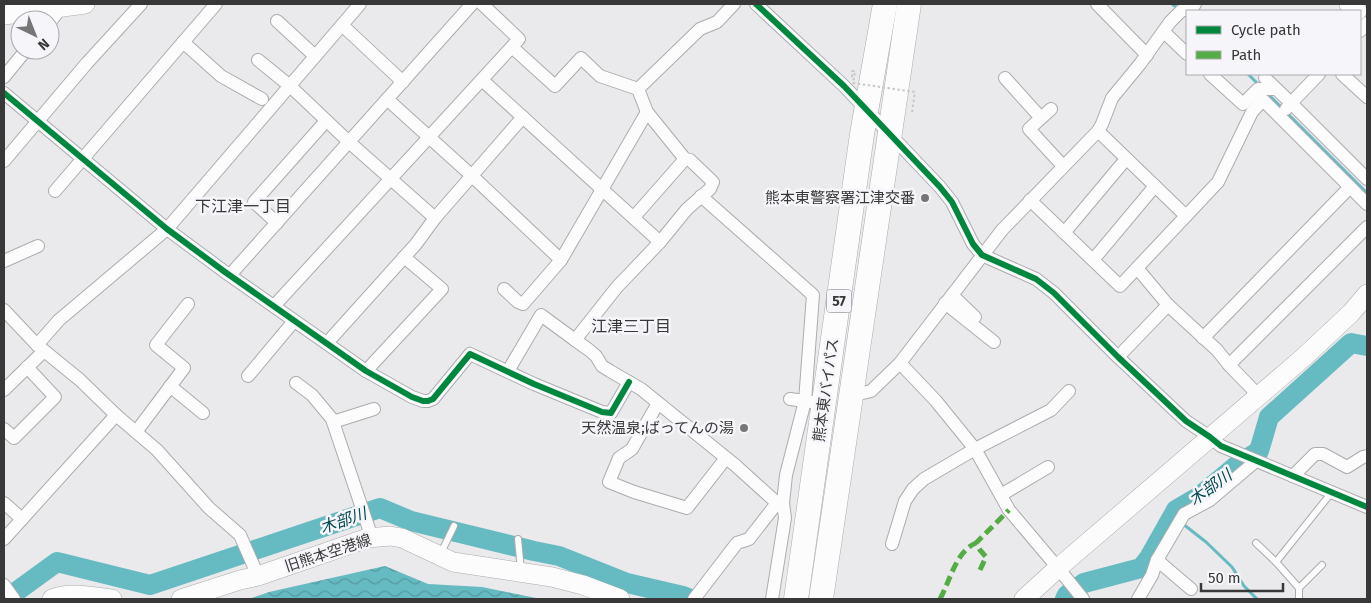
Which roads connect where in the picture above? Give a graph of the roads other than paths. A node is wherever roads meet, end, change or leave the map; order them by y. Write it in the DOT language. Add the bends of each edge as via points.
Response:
graph roads {
  1 [pos="85,4"];
  2 [pos="141,4"];
  3 [pos="216,4"];
  4 [pos="360,4"];
  5 [pos="472,4"];
  6 [pos="482,4"];
  7 [pos="734,4"];
  8 [pos="756,4"];
  9 [pos="885,4"];
  10 [pos="908,4"];
  11 [pos="1097,4"];
  12 [pos="1188,5"];
  13 [pos="64,6"];
  14 [pos="6,13"];
  15 [pos="278,21"];
  16 [pos="342,25"];
  17 [pos="1164,32"];
  18 [pos="183,42"];
  19 [pos="512,47"];
  20 [pos="1186,53"];
  21 [pos="1147,55"];
  22 [pos="315,56"];
  23 [pos="18,60"];
  24 [pos="258,60"];
  25 [pos="1211,75"];
  26 [pos="1319,75"];
  27 [pos="1343,75"];
  28 [pos="4,77"];
  29 [pos="1005,78"];
  30 [pos="1265,78"];
  31 [pos="482,80"];
  32 [pos="403,82"];
  33 [pos="290,86"];
  34 [pos="638,89"];
  35 [pos="1276,89"];
  36 [pos="4,93"];
  37 [pos="1367,97"];
  38 [pos="262,99"];
  39 [pos="387,99"];
  40 [pos="1291,103"];
  41 [pos="1051,109"];
  42 [pos="867,111"];
  43 [pos="647,112"];
  44 [pos="1279,116"];
  45 [pos="523,117"];
  46 [pos="1042,118"];
  47 [pos="326,121"];
  48 [pos="38,122"];
  49 [pos="1098,131"];
  50 [pos="889,134"];
  51 [pos="428,136"];
  52 [pos="349,142"];
  53 [pos="82,158"];
  54 [pos="684,159"];
  55 [pos="1126,159"];
  56 [pos="4,161"];
  57 [pos="1063,166"];
  58 [pos="471,174"];
  59 [pos="390,178"];
  60 [pos="1367,179"];
  61 [pos="1155,186"];
  62 [pos="1350,187"];
  63 [pos="603,189"];
  64 [pos="55,191"];
  65 [pos="701,196"];
  66 [pos="1030,200"];
  67 [pos="1367,204"];
  68 [pos="1186,216"];
  69 [pos="435,218"];
  70 [pos="634,218"];
  71 [pos="277,224"];
  72 [pos="1367,227"];
  73 [pos="168,229"];
  74 [pos="1064,233"];
  75 [pos="660,242"];
  76 [pos="38,246"];
  77 [pos="982,255"];
  78 [pos="404,257"];
  79 [pos="4,260"];
  80 [pos="561,260"];
  81 [pos="1094,260"];
  82 [pos="1137,268"];
  83 [pos="230,275"];
  84 [pos="504,289"];
  85 [pos="1367,294"];
  86 [pos="949,299"];
  87 [pos="188,304"];
  88 [pos="1168,305"];
  89 [pos="274,306"];
  90 [pos="4,310"];
  91 [pos="975,317"];
  92 [pos="294,321"];
  93 [pos="1203,338"];
  94 [pos="575,340"];
  95 [pos="994,342"];
  96 [pos="327,343"];
  97 [pos="40,348"];
  98 [pos="1118,357"];
  99 [pos="900,363"];
  100 [pos="1229,365"];
  101 [pos="27,367"];
  102 [pos="366,371"];
  103 [pos="508,371"];
  104 [pos="248,376"];
  105 [pos="629,382"];
  106 [pos="296,383"];
  107 [pos="170,386"];
  108 [pos="4,390"];
  109 [pos="1068,392"];
  110 [pos="850,396"];
  111 [pos="1259,396"];
  112 [pos="790,399"];
  113 [pos="814,402"];
  114 [pos="658,403"];
  115 [pos="374,408"];
  116 [pos="203,413"];
  117 [pos="116,414"];
  118 [pos="333,422"];
  119 [pos="4,429"];
  120 [pos="136,432"];
  121 [pos="1210,437"];
  122 [pos="975,449"];
  123 [pos="1367,456"];
  124 [pos="726,458"];
  125 [pos="1256,461"];
  126 [pos="1048,467"];
  127 [pos="1293,476"];
  128 [pos="1332,492"];
  129 [pos="1000,495"];
  130 [pos="4,503"];
  131 [pos="780,503"];
  132 [pos="1367,507"];
  133 [pos="22,519"];
  134 [pos="454,526"];
  135 [pos="372,538"];
  136 [pos="4,539"];
  137 [pos="518,539"];
  138 [pos="1256,543"];
  139 [pos="892,544"];
  140 [pos="440,556"];
  141 [pos="1157,560"];
  142 [pos="1276,562"];
  143 [pos="1322,565"];
  144 [pos="1058,568"];
  145 [pos="521,571"];
  146 [pos="258,576"];
  147 [pos="4,585"];
  148 [pos="1191,588"];
  149 [pos="1299,588"];
  150 [pos="696,596"];
  151 [pos="1081,598"];
  152 [pos="14,599"];
  153 [pos="52,599"];
  154 [pos="112,599"];
  155 [pos="181,599"];
  156 [pos="620,599"];
  157 [pos="772,599"];
  158 [pos="796,599"];
  159 [pos="821,599"];
  160 [pos="1024,599"];
  161 [pos="1138,599"];
  162 [pos="1299,599"];
  1 -- 13 [label="street"];
  2 -- 48 [label="street"];
  3 -- 18 [label="street"];
  4 -- 16 [label="street"];
  5 -- 32 [label="street"];
  6 -- 19 [label="street" via="519,39"];
  7 -- 34 [label="street" via="717,22 700,29"];
  8 -- 42 [label="street"];
  9 -- 42 [label="highway, 熊本東バイパス / 57"];
  10 -- 50 [label="highway, 熊本東バイパス / 57"];
  11 -- 21 [label="street"];
  12 -- 17 [label="street"];
  13 -- 14 [label="street"];
  15 -- 22 [label="street"];
  16 -- 22 [label="street"];
  16 -- 32 [label="street"];
  17 -- 20 [label="street"];
  17 -- 21 [label="street"];
  18 -- 38 [label="street" via="220,76"];
  18 -- 53 [label="street"];
  19 -- 31 [label="street"];
  19 -- 34 [label="street" via="555,86 581,58 600,76"];
  21 -- 49 [label="street" via="1112,98"];
  22 -- 33 [label="street"];
  23 -- 28 [label="street"];
  24 -- 33 [label="street"];
  25 -- 35 [label="street" via="1243,104 1258,89"];
  26 -- 40 [label="street"];
  27 -- 37 [label="street"];
  29 -- 46 [label="street"];
  30 -- 35 [label="street"];
  31 -- 45 [label="street"];
  31 -- 51 [label="street"];
  32 -- 39 [label="street"];
  33 -- 47 [label="street"];
  33 -- 73 [label="street"];
  34 -- 43 [label="street"];
  35 -- 40 [label="street"];
  36 -- 48 [label="street"];
  39 -- 51 [label="street"];
  39 -- 52 [label="street"];
  40 -- 44 [label="street"];
  40 -- 60 [label="street"];
  41 -- 46 [label="street"];
  42 -- 50 [label="street"];
  42 -- 113 [label="highway, 熊本東バイパス / 57"];
  43 -- 54 [label="street"];
  43 -- 63 [label="street"];
  44 -- 62 [label="street"];
  44 -- 68 [label="street" via="1263,100 1252,112 1218,182"];
  45 -- 58 [label="street"];
  45 -- 63 [label="street"];
  46 -- 57 [label="street" via="1029,129"];
  47 -- 52 [label="street"];
  47 -- 71 [label="street" via="254,202"];
  48 -- 53 [label="street"];
  48 -- 56 [label="street"];
  49 -- 55 [label="street"];
  49 -- 57 [label="street"];
  50 -- 77 [label="street" via="952,202"];
  50 -- 110 [label="highway, 熊本東バイパス / 57"];
  51 -- 58 [label="street"];
  51 -- 59 [label="street"];
  52 -- 59 [label="street"];
  52 -- 71 [label="street"];
  53 -- 64 [label="street"];
  53 -- 73 [label="street"];
  54 -- 65 [label="street" via="690,160 712,182 710,189"];
  54 -- 70 [label="street"];
  55 -- 61 [label="street"];
  55 -- 74 [label="street"];
  57 -- 66 [label="street"];
  58 -- 69 [label="street"];
  58 -- 80 [label="street"];
  59 -- 69 [label="street"];
  59 -- 89 [label="street"];
  61 -- 68 [label="street"];
  61 -- 81 [label="street"];
  62 -- 67 [label="street"];
  62 -- 93 [label="street"];
  63 -- 70 [label="street"];
  63 -- 80 [label="street"];
  65 -- 75 [label="street"];
  65 -- 113 [label="street" via="813,295"];
  66 -- 74 [label="street"];
  66 -- 77 [label="street"];
  68 -- 82 [label="street"];
  69 -- 78 [label="street"];
  70 -- 75 [label="street"];
  71 -- 83 [label="street"];
  72 -- 100 [label="street"];
  73 -- 83 [label="street"];
  73 -- 97 [label="street" via="59,320"];
  74 -- 81 [label="street"];
  75 -- 94 [label="street" via="617,287"];
  76 -- 79 [label="street"];
  77 -- 86 [label="street"];
  77 -- 98 [label="street" via="1036,278"];
  78 -- 96 [label="street"];
  78 -- 102 [label="street" via="442,289"];
  80 -- 84 [label="street" via="523,304"];
  81 -- 82 [label="street" via="1120,286"];
  82 -- 88 [label="street"];
  83 -- 89 [label="street"];
  85 -- 111 [label="street" via="1351,313"];
  86 -- 91 [label="street"];
  86 -- 95 [label="street"];
  86 -- 99 [label="street"];
  87 -- 107 [label="street" via="156,345 184,368"];
  88 -- 93 [label="street"];
  88 -- 98 [label="street"];
  89 -- 92 [label="street"];
  90 -- 97 [label="street"];
  92 -- 96 [label="street"];
  92 -- 104 [label="street"];
  93 -- 100 [label="street"];
  94 -- 103 [label="street" via="541,315"];
  94 -- 105 [label="street" via="596,356 602,366"];
  96 -- 102 [label="street"];
  97 -- 101 [label="street"];
  97 -- 117 [label="street"];
  98 -- 121 [label="street" via="1186,421"];
  99 -- 110 [label="street" via="871,391"];
  99 -- 122 [label="street"];
  100 -- 111 [label="street"];
  101 -- 108 [label="street"];
  101 -- 119 [label="street" via="55,397 14,438"];
  102 -- 103 [label="street" via="423,401 432,399 470,354"];
  103 -- 105 [label="street" via="611,413"];
  105 -- 114 [label="street"];
  106 -- 118 [label="street" via="312,395"];
  107 -- 116 [label="street"];
  107 -- 120 [label="street"];
  109 -- 122 [label="street" via="1051,410"];
  110 -- 159 [label="highway, 熊本東バイパス / 57"];
  111 -- 121 [label="street"];
  112 -- 113 [label="street"];
  113 -- 131 [label="street" via="786,475"];
  113 -- 158 [label="highway, 熊本東バイパス / 57"];
  114 -- 124 [label="street"];
  114 -- 124 [label="street" via="632,449 619,458 609,482 687,508"];
  115 -- 118 [label="street"];
  117 -- 120 [label="street"];
  117 -- 133 [label="street"];
  118 -- 135 [label="street"];
  120 -- 146 [label="street" via="157,450 209,508 240,535"];
  121 -- 125 [label="street" via="1221,446"];
  121 -- 144 [label="street"];
  122 -- 129 [label="street"];
  122 -- 139 [label="street" via="913,489 905,501"];
  123 -- 127 [label="street" via="1347,467 1323,454 1315,454"];
  124 -- 131 [label="street"];
  125 -- 127 [label="street"];
  125 -- 141 [label="street" via="1210,500 1184,514"];
  126 -- 129 [label="street"];
  127 -- 128 [label="street"];
  128 -- 132 [label="street"];
  128 -- 142 [label="lane"];
  129 -- 144 [label="street"];
  130 -- 133 [label="street"];
  131 -- 150 [label="street" via="749,539 737,543"];
  131 -- 157 [label="street" via="785,518"];
  133 -- 136 [label="street"];
  134 -- 140 [label="lane"];
  135 -- 140 [label="street, 旧熊本空港線" via="402,538"];
  135 -- 146 [label="street, 旧熊本空港線"];
  137 -- 145 [label="lane"];
  138 -- 142 [label="lane"];
  140 -- 145 [label="street, 旧熊本空港線" via="453,562"];
  141 -- 148 [label="street"];
  141 -- 161 [label="street"];
  142 -- 149 [label="lane"];
  143 -- 149 [label="lane"];
  144 -- 151 [label="street"];
  144 -- 160 [label="street"];
  145 -- 156 [label="street, 旧熊本空港線" via="583,585"];
  146 -- 155 [label="street, 旧熊本空港線"];
  147 -- 152 [label="street"];
  149 -- 162 [label="lane"];
  153 -- 154 [label="street" via="59,596"];
}
